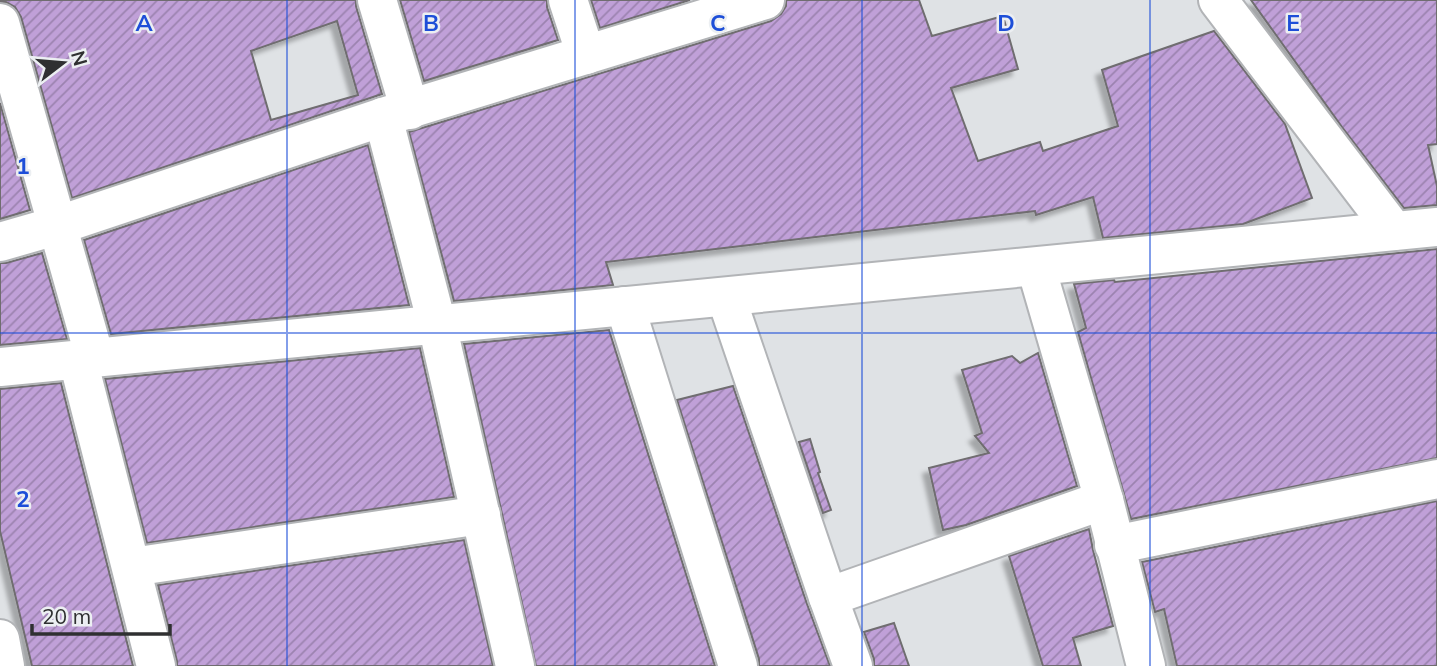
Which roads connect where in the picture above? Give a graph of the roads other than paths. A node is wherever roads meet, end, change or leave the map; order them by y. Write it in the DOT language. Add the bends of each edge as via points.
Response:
graph roads {
  1 [pos="377,0"];
  2 [pos="568,0"];
  3 [pos="765,0"];
  4 [pos="1219,0"];
  5 [pos="0,23"];
  6 [pos="586,55"];
  7 [pos="396,113"];
  8 [pos="59,225"];
  9 [pos="1437,227"];
  10 [pos="1394,231"];
  11 [pos="0,242"];
  12 [pos="1036,267"];
  13 [pos="726,297"];
  14 [pos="625,306"];
  15 [pos="437,324"];
  16 [pos="86,359"];
  17 [pos="0,367"];
  18 [pos="1437,479"];
  19 [pos="1104,500"];
  20 [pos="481,515"];
  21 [pos="1114,545"];
  22 [pos="132,566"];
  23 [pos="828,597"];
  24 [pos="0,639"];
  25 [pos="5,666"];
  26 [pos="156,666"];
  27 [pos="515,666"];
  28 [pos="738,666"];
  29 [pos="853,666"];
  30 [pos="1146,666"];
  1 -- 7 [label="street"];
  2 -- 6 [label="street"];
  3 -- 6 [label="street"];
  4 -- 10 [label="street"];
  5 -- 8 [label="street"];
  6 -- 7 [label="street"];
  7 -- 8 [label="street"];
  7 -- 15 [label="street"];
  8 -- 11 [label="street"];
  8 -- 16 [label="street"];
  9 -- 10 [label="street"];
  10 -- 12 [label="street"];
  12 -- 13 [label="street"];
  12 -- 19 [label="street"];
  13 -- 14 [label="street"];
  13 -- 23 [label="street"];
  14 -- 15 [label="street"];
  14 -- 28 [label="street"];
  15 -- 16 [label="street"];
  15 -- 20 [label="street"];
  16 -- 17 [label="street"];
  16 -- 22 [label="street"];
  18 -- 21 [label="street"];
  19 -- 21 [label="street"];
  19 -- 23 [label="street"];
  20 -- 22 [label="street"];
  20 -- 27 [label="street"];
  21 -- 30 [label="street"];
  22 -- 26 [label="street"];
  23 -- 29 [label="street"];
  24 -- 25 [label="street"];
}
